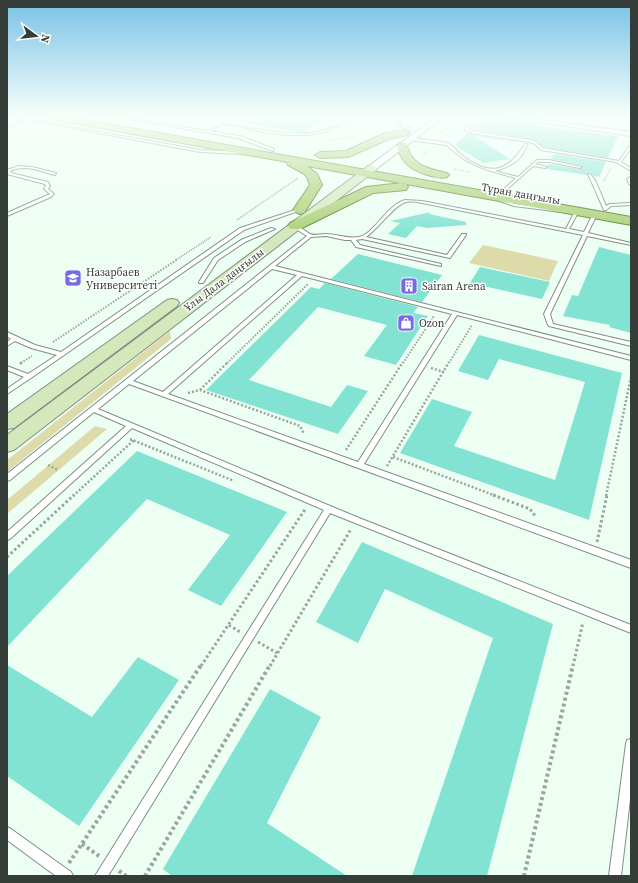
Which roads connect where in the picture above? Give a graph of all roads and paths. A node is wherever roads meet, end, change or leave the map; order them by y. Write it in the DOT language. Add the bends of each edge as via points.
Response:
graph roads {
  1 [pos="272,157"];
  2 [pos="284,157"];
  3 [pos="313,157"];
  4 [pos="378,157"];
  5 [pos="405,157"];
  6 [pos="463,157"];
  7 [pos="519,157"];
  8 [pos="601,157"];
  9 [pos="624,157"];
  10 [pos="622,160"];
  11 [pos="631,161"];
  12 [pos="532,165"];
  13 [pos="580,167"];
  14 [pos="546,168"];
  15 [pos="363,169"];
  16 [pos="452,169"];
  17 [pos="489,170"];
  18 [pos="631,170"];
  19 [pos="8,173"];
  20 [pos="312,173"];
  21 [pos="474,173"];
  22 [pos="55,174"];
  23 [pos="589,175"];
  24 [pos="519,178"];
  25 [pos="631,178"];
  26 [pos="631,184"];
  27 [pos="471,185"];
  28 [pos="457,189"];
  29 [pos="504,191"];
  30 [pos="630,199"];
  31 [pos="631,204"];
  32 [pos="628,209"];
  33 [pos="299,210"];
  34 [pos="588,212"];
  35 [pos="7,215"];
  36 [pos="631,221"];
  37 [pos="232,223"];
  38 [pos="295,226"];
  39 [pos="567,230"];
  40 [pos="586,234"];
  41 [pos="464,235"];
  42 [pos="213,236"];
  43 [pos="310,236"];
  44 [pos="362,238"];
  45 [pos="353,239"];
  46 [pos="631,244"];
  47 [pos="439,264"];
  48 [pos="272,267"];
  49 [pos="302,274"];
  50 [pos="309,283"];
  51 [pos="428,312"];
  52 [pos="453,316"];
  53 [pos="474,319"];
  54 [pos="471,326"];
  55 [pos="479,328"];
  56 [pos="7,334"];
  57 [pos="15,339"];
  58 [pos="7,344"];
  59 [pos="631,344"];
  60 [pos="42,350"];
  61 [pos="61,354"];
  62 [pos="631,358"];
  63 [pos="9,369"];
  64 [pos="29,377"];
  65 [pos="631,377"];
  66 [pos="127,381"];
  67 [pos="171,388"];
  68 [pos="200,390"];
  69 [pos="7,392"];
  70 [pos="164,394"];
  71 [pos="92,409"];
  72 [pos="7,423"];
  73 [pos="131,425"];
  74 [pos="121,435"];
  75 [pos="306,439"];
  76 [pos="134,440"];
  77 [pos="7,445"];
  78 [pos="339,449"];
  79 [pos="346,451"];
  80 [pos="364,457"];
  81 [pos="340,458"];
  82 [pos="393,458"];
  83 [pos="48,465"];
  84 [pos="359,466"];
  85 [pos="58,470"];
  86 [pos="7,478"];
  87 [pos="241,484"];
  88 [pos="311,500"];
  89 [pos="298,507"];
  90 [pos="329,508"];
  91 [pos="305,510"];
  92 [pos="356,520"];
  93 [pos="540,523"];
  94 [pos="7,537"];
  95 [pos="590,538"];
  96 [pos="598,541"];
  97 [pos="604,543"];
  98 [pos="596,551"];
  99 [pos="7,557"];
  100 [pos="631,564"];
  101 [pos="589,625"];
  102 [pos="631,629"];
  103 [pos="631,744"];
  104 [pos="7,833"];
  105 [pos="65,874"];
  106 [pos="101,876"];
  107 [pos="145,876"];
  108 [pos="524,876"];
  109 [pos="615,876"];
  1 -- 20 [label="main road"];
  2 -- 15 [label="main road, Тұран даңғылы"];
  3 -- 15 [label="main road, Тұран даңғылы"];
  4 -- 15 [label="street, Ұлы Дала даңғылы"];
  5 -- 27 [label="main road" via="412,164"];
  6 -- 17 [label="lane"];
  7 -- 17 [label="lane" via="512,164"];
  8 -- 10 [label="lane"];
  9 -- 10 [label="lane"];
  10 -- 11 [label="lane"];
  10 -- 18 [label="lane"];
  12 -- 13 [label="lane" via="537,161 548,161"];
  12 -- 14 [label="lane"];
  12 -- 24 [label="lane"];
  15 -- 27 [label="main road, Тұран даңғылы"];
  15 -- 28 [label="main road, Тұран даңғылы"];
  15 -- 33 [label="main road, Ұлы Дала даңғылы"];
  15 -- 38 [label="main road, Ұлы Дала даңғылы"];
  16 -- 21 [label="path"];
  17 -- 24 [label="lane"];
  19 -- 22 [label="lane" via="22,166"];
  19 -- 35 [label="lane" via="48,182 46,189 52,194"];
  20 -- 33 [label="main road" via="316,185"];
  20 -- 37 [label="path" via="302,175"];
  23 -- 34 [label="lane" via="593,180"];
  24 -- 29 [label="lane"];
  25 -- 26 [label="lane"];
  27 -- 29 [label="main road, Тұран даңғылы"];
  28 -- 34 [label="main road, Тұран даңғылы"];
  28 -- 38 [label="main road" via="375,189"];
  29 -- 34 [label="main road, Тұран даңғылы"];
  30 -- 32 [label="lane"];
  31 -- 32 [label="lane"];
  32 -- 34 [label="main road, Тұран даңғылы"];
  33 -- 61 [label="lane" via="242,229"];
  33 -- 72 [label="main road, Ұлы Дала даңғылы"];
  34 -- 36 [label="main road, Тұран даңғылы"];
  34 -- 39 [label="lane"];
  34 -- 40 [label="lane"];
  38 -- 43 [label="lane"];
  38 -- 77 [label="main road, Ұлы Дала даңғылы"];
  39 -- 40 [label="lane"];
  39 -- 44 [label="lane" via="410,201 402,202 373,231"];
  40 -- 46 [label="lane"];
  40 -- 59 [label="lane" via="547,314 551,325"];
  41 -- 44 [label="lane" via="448,257"];
  42 -- 60 [label="path"];
  43 -- 45 [label="lane" via="326,235"];
  43 -- 48 [label="lane"];
  44 -- 45 [label="lane"];
  45 -- 47 [label="lane" via="358,246"];
  48 -- 49 [label="lane"];
  48 -- 66 [label="lane"];
  49 -- 52 [label="lane"];
  49 -- 67 [label="lane"];
  50 -- 68 [label="path"];
  51 -- 79 [label="path" via="436,314"];
  52 -- 53 [label="lane"];
  52 -- 54 [label="path"];
  52 -- 80 [label="lane"];
  53 -- 54 [label="path"];
  53 -- 62 [label="lane"];
  54 -- 55 [label="path"];
  54 -- 82 [label="path"];
  56 -- 57 [label="lane"];
  57 -- 58 [label="lane"];
  57 -- 60 [label="lane"];
  60 -- 61 [label="lane"];
  60 -- 63 [label="path"];
  61 -- 64 [label="lane"];
  63 -- 64 [label="lane"];
  64 -- 69 [label="lane"];
  65 -- 96 [label="path"];
  66 -- 70 [label="lane"];
  66 -- 71 [label="lane"];
  67 -- 68 [label="path" via="187,393"];
  67 -- 70 [label="lane"];
  68 -- 75 [label="path" via="300,426"];
  70 -- 81 [label="lane"];
  71 -- 73 [label="lane"];
  71 -- 86 [label="lane"];
  73 -- 74 [label="lane"];
  73 -- 88 [label="lane"];
  74 -- 76 [label="path"];
  74 -- 94 [label="lane"];
  76 -- 87 [label="path"];
  76 -- 99 [label="path"];
  78 -- 79 [label="path"];
  79 -- 80 [label="path"];
  79 -- 81 [label="path"];
  80 -- 82 [label="path" via="387,466"];
  80 -- 84 [label="lane"];
  81 -- 84 [label="lane"];
  82 -- 93 [label="path" via="530,509"];
  83 -- 85 [label="path"];
  84 -- 98 [label="lane"];
  88 -- 90 [label="lane"];
  88 -- 91 [label="path"];
  89 -- 91 [label="path"];
  90 -- 92 [label="lane"];
  90 -- 106 [label="lane"];
  91 -- 105 [label="path"];
  92 -- 102 [label="lane"];
  92 -- 107 [label="path"];
  95 -- 96 [label="path"];
  96 -- 97 [label="path"];
  96 -- 98 [label="path"];
  98 -- 100 [label="lane"];
  101 -- 108 [label="path" via="582,622"];
  103 -- 109 [label="lane"];
  104 -- 105 [label="lane"];
}
